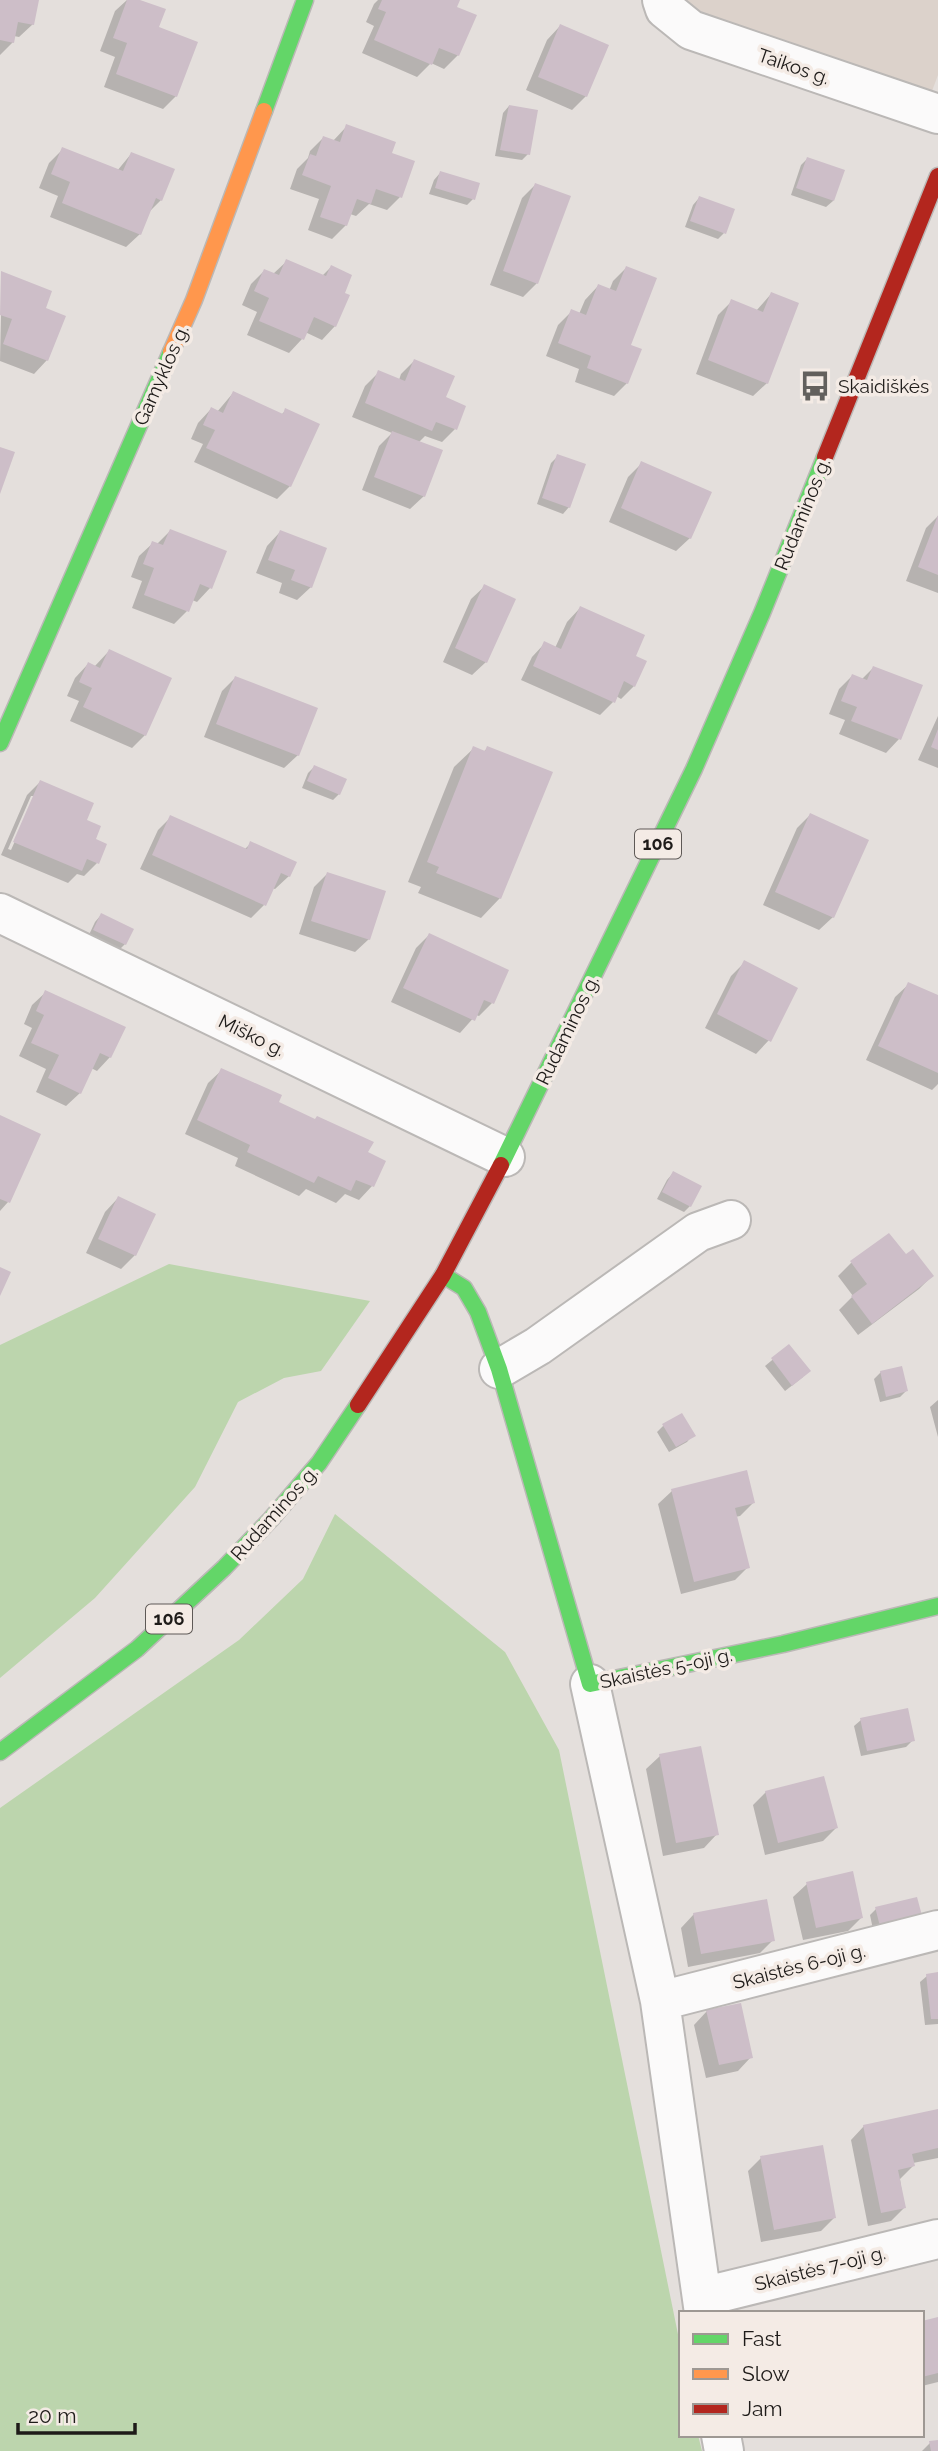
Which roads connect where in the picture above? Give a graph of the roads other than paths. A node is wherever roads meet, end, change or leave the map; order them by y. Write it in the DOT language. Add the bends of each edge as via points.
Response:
graph roads {
  1 [pos="305,0"];
  2 [pos="662,0"];
  3 [pos="938,114"];
  4 [pos="936,188"];
  5 [pos="0,743"];
  6 [pos="0,913"];
  7 [pos="505,1157"];
  8 [pos="731,1220"];
  9 [pos="443,1275"];
  10 [pos="499,1369"];
  11 [pos="938,1606"];
  12 [pos="590,1684"];
  13 [pos="0,1752"];
  14 [pos="938,1930"];
  15 [pos="660,2001"];
  16 [pos="938,2239"];
  17 [pos="703,2305"];
  1 -- 5 [label="main road, Gamyklos g." via="194,300"];
  2 -- 3 [label="street, Taikos g." via="665,9 691,30"];
  4 -- 7 [label="main road, Rudaminos g. / 106" via="694,769"];
  6 -- 7 [label="street, Miško g."];
  7 -- 9 [label="main road, Rudaminos g. / 106"];
  8 -- 10 [label="street" via="698,1232"];
  9 -- 10 [label="main road, Skaistės 5-oji g." via="464,1288"];
  9 -- 13 [label="main road, Rudaminos g. / 106" via="319,1463 271,1519 137,1648"];
  10 -- 12 [label="main road, Skaistės 5-oji g."];
  11 -- 12 [label="main road, Skaistės 5-oji g."];
  12 -- 15 [label="street"];
  14 -- 15 [label="street, Skaistės 6-oji g."];
  15 -- 17 [label="street"];
  16 -- 17 [label="street, Skaistės 7-oji g."];
}
